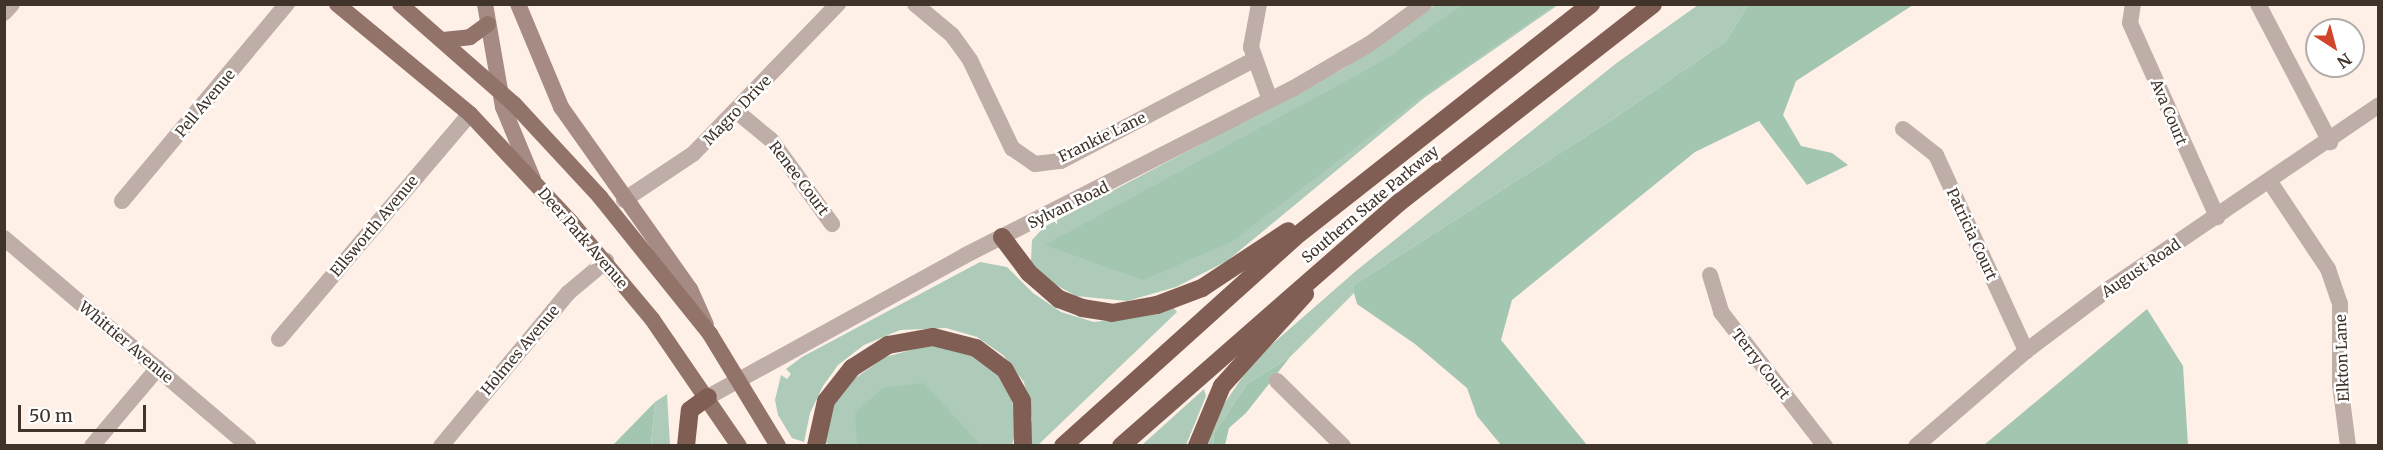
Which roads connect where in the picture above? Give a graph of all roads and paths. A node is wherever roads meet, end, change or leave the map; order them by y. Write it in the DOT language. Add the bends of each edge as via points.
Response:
graph roads {
  1 [pos="12,4"];
  2 [pos="287,4"];
  3 [pos="337,4"];
  4 [pos="400,4"];
  5 [pos="485,4"];
  6 [pos="518,4"];
  7 [pos="838,4"];
  8 [pos="915,4"];
  9 [pos="1259,4"];
  10 [pos="1424,4"];
  11 [pos="1591,4"];
  12 [pos="1653,4"];
  13 [pos="2133,4"];
  14 [pos="2258,4"];
  15 [pos="4,13"];
  16 [pos="488,24"];
  17 [pos="443,40"];
  18 [pos="1253,60"];
  19 [pos="499,90"];
  20 [pos="1270,100"];
  21 [pos="2379,106"];
  22 [pos="736,111"];
  23 [pos="470,114"];
  24 [pos="1903,129"];
  25 [pos="2330,142"];
  26 [pos="2270,182"];
  27 [pos="537,185"];
  28 [pos="1344,198"];
  29 [pos="624,200"];
  30 [pos="122,201"];
  31 [pos="2217,217"];
  32 [pos="832,224"];
  33 [pos="1002,237"];
  34 [pos="1348,245"];
  35 [pos="7,246"];
  36 [pos="606,261"];
  37 [pos="1710,276"];
  38 [pos="710,334"];
  39 [pos="279,339"];
  40 [pos="2026,351"];
  41 [pos="158,368"];
  42 [pos="739,377"];
  43 [pos="1277,381"];
  44 [pos="708,397"];
  45 [pos="92,446"];
  46 [pos="248,446"];
  47 [pos="441,446"];
  48 [pos="686,446"];
  49 [pos="739,446"];
  50 [pos="778,446"];
  51 [pos="816,446"];
  52 [pos="1023,446"];
  53 [pos="1063,446"];
  54 [pos="1121,446"];
  55 [pos="1197,446"];
  56 [pos="1343,446"];
  57 [pos="1824,446"];
  58 [pos="1916,446"];
  59 [pos="2348,446"];
  1 -- 15 [label="street"];
  2 -- 30 [label="street, Pell Avenue"];
  3 -- 23 [label="main road"];
  4 -- 17 [label="main road"];
  5 -- 16 [label="main road, Deer Park Avenue"];
  6 -- 29 [label="main road" via="552,90"];
  7 -- 22 [label="street, Magro Drive"];
  8 -- 18 [label="street, Frankie Lane" via="952,35 970,60 1012,148 1035,164 1060,161"];
  9 -- 18 [label="street" via="1252,35"];
  10 -- 20 [label="street, Sylvan Road" via="1371,43"];
  11 -- 28 [label="highway, Southern State Parkway"];
  12 -- 34 [label="highway, Southern State Parkway" via="1501,119"];
  13 -- 31 [label="street, Ava Court" via="2130,23"];
  14 -- 25 [label="street"];
  16 -- 17 [label="main road" via="470,37"];
  16 -- 19 [label="main road, Deer Park Avenue"];
  17 -- 19 [label="main road"];
  18 -- 20 [label="street"];
  19 -- 27 [label="main road, Deer Park Avenue" via="514,138"];
  19 -- 38 [label="main road" via="600,197"];
  20 -- 33 [label="street, Sylvan Road"];
  21 -- 25 [label="street, August Road"];
  22 -- 29 [label="street, Magro Drive" via="693,154"];
  22 -- 32 [label="street, Renee Court" via="771,140"];
  23 -- 27 [label="main road"];
  23 -- 39 [label="street, Ellsworth Avenue"];
  24 -- 40 [label="street, Patricia Court" via="1936,155"];
  25 -- 26 [label="street, August Road"];
  26 -- 31 [label="street, August Road"];
  26 -- 59 [label="street, Elkton Lane" via="2328,269 2340,304 2340,384"];
  27 -- 36 [label="main road, Deer Park Avenue"];
  28 -- 33 [label="highway" via="1202,288 1127,312 1090,310 1059,299 1029,273"];
  28 -- 53 [label="highway, Southern State Parkway" via="1203,317"];
  29 -- 38 [label="main road" via="690,289"];
  31 -- 40 [label="street, August Road" via="2110,288"];
  33 -- 42 [label="street, Sylvan Road"];
  34 -- 54 [label="highway, Southern State Parkway"];
  34 -- 55 [label="highway" via="1231,374 1209,410"];
  35 -- 41 [label="street, Whittier Avenue"];
  36 -- 44 [label="main road, Deer Park Avenue"];
  36 -- 47 [label="street, Holmes Avenue" via="568,293"];
  37 -- 57 [label="street, Terry Court" via="1721,312"];
  38 -- 42 [label="main road"];
  40 -- 58 [label="street, August Road"];
  41 -- 45 [label="street"];
  41 -- 46 [label="street, Whittier Avenue"];
  42 -- 44 [label="street, Sylvan Road"];
  42 -- 50 [label="main road"];
  43 -- 56 [label="street"];
  44 -- 48 [label="highway" via="690,410"];
  44 -- 49 [label="main road, Deer Park Avenue"];
  51 -- 52 [label="highway" via="826,401 852,368 888,345 933,337 976,348 1005,370 1022,401"];
}
